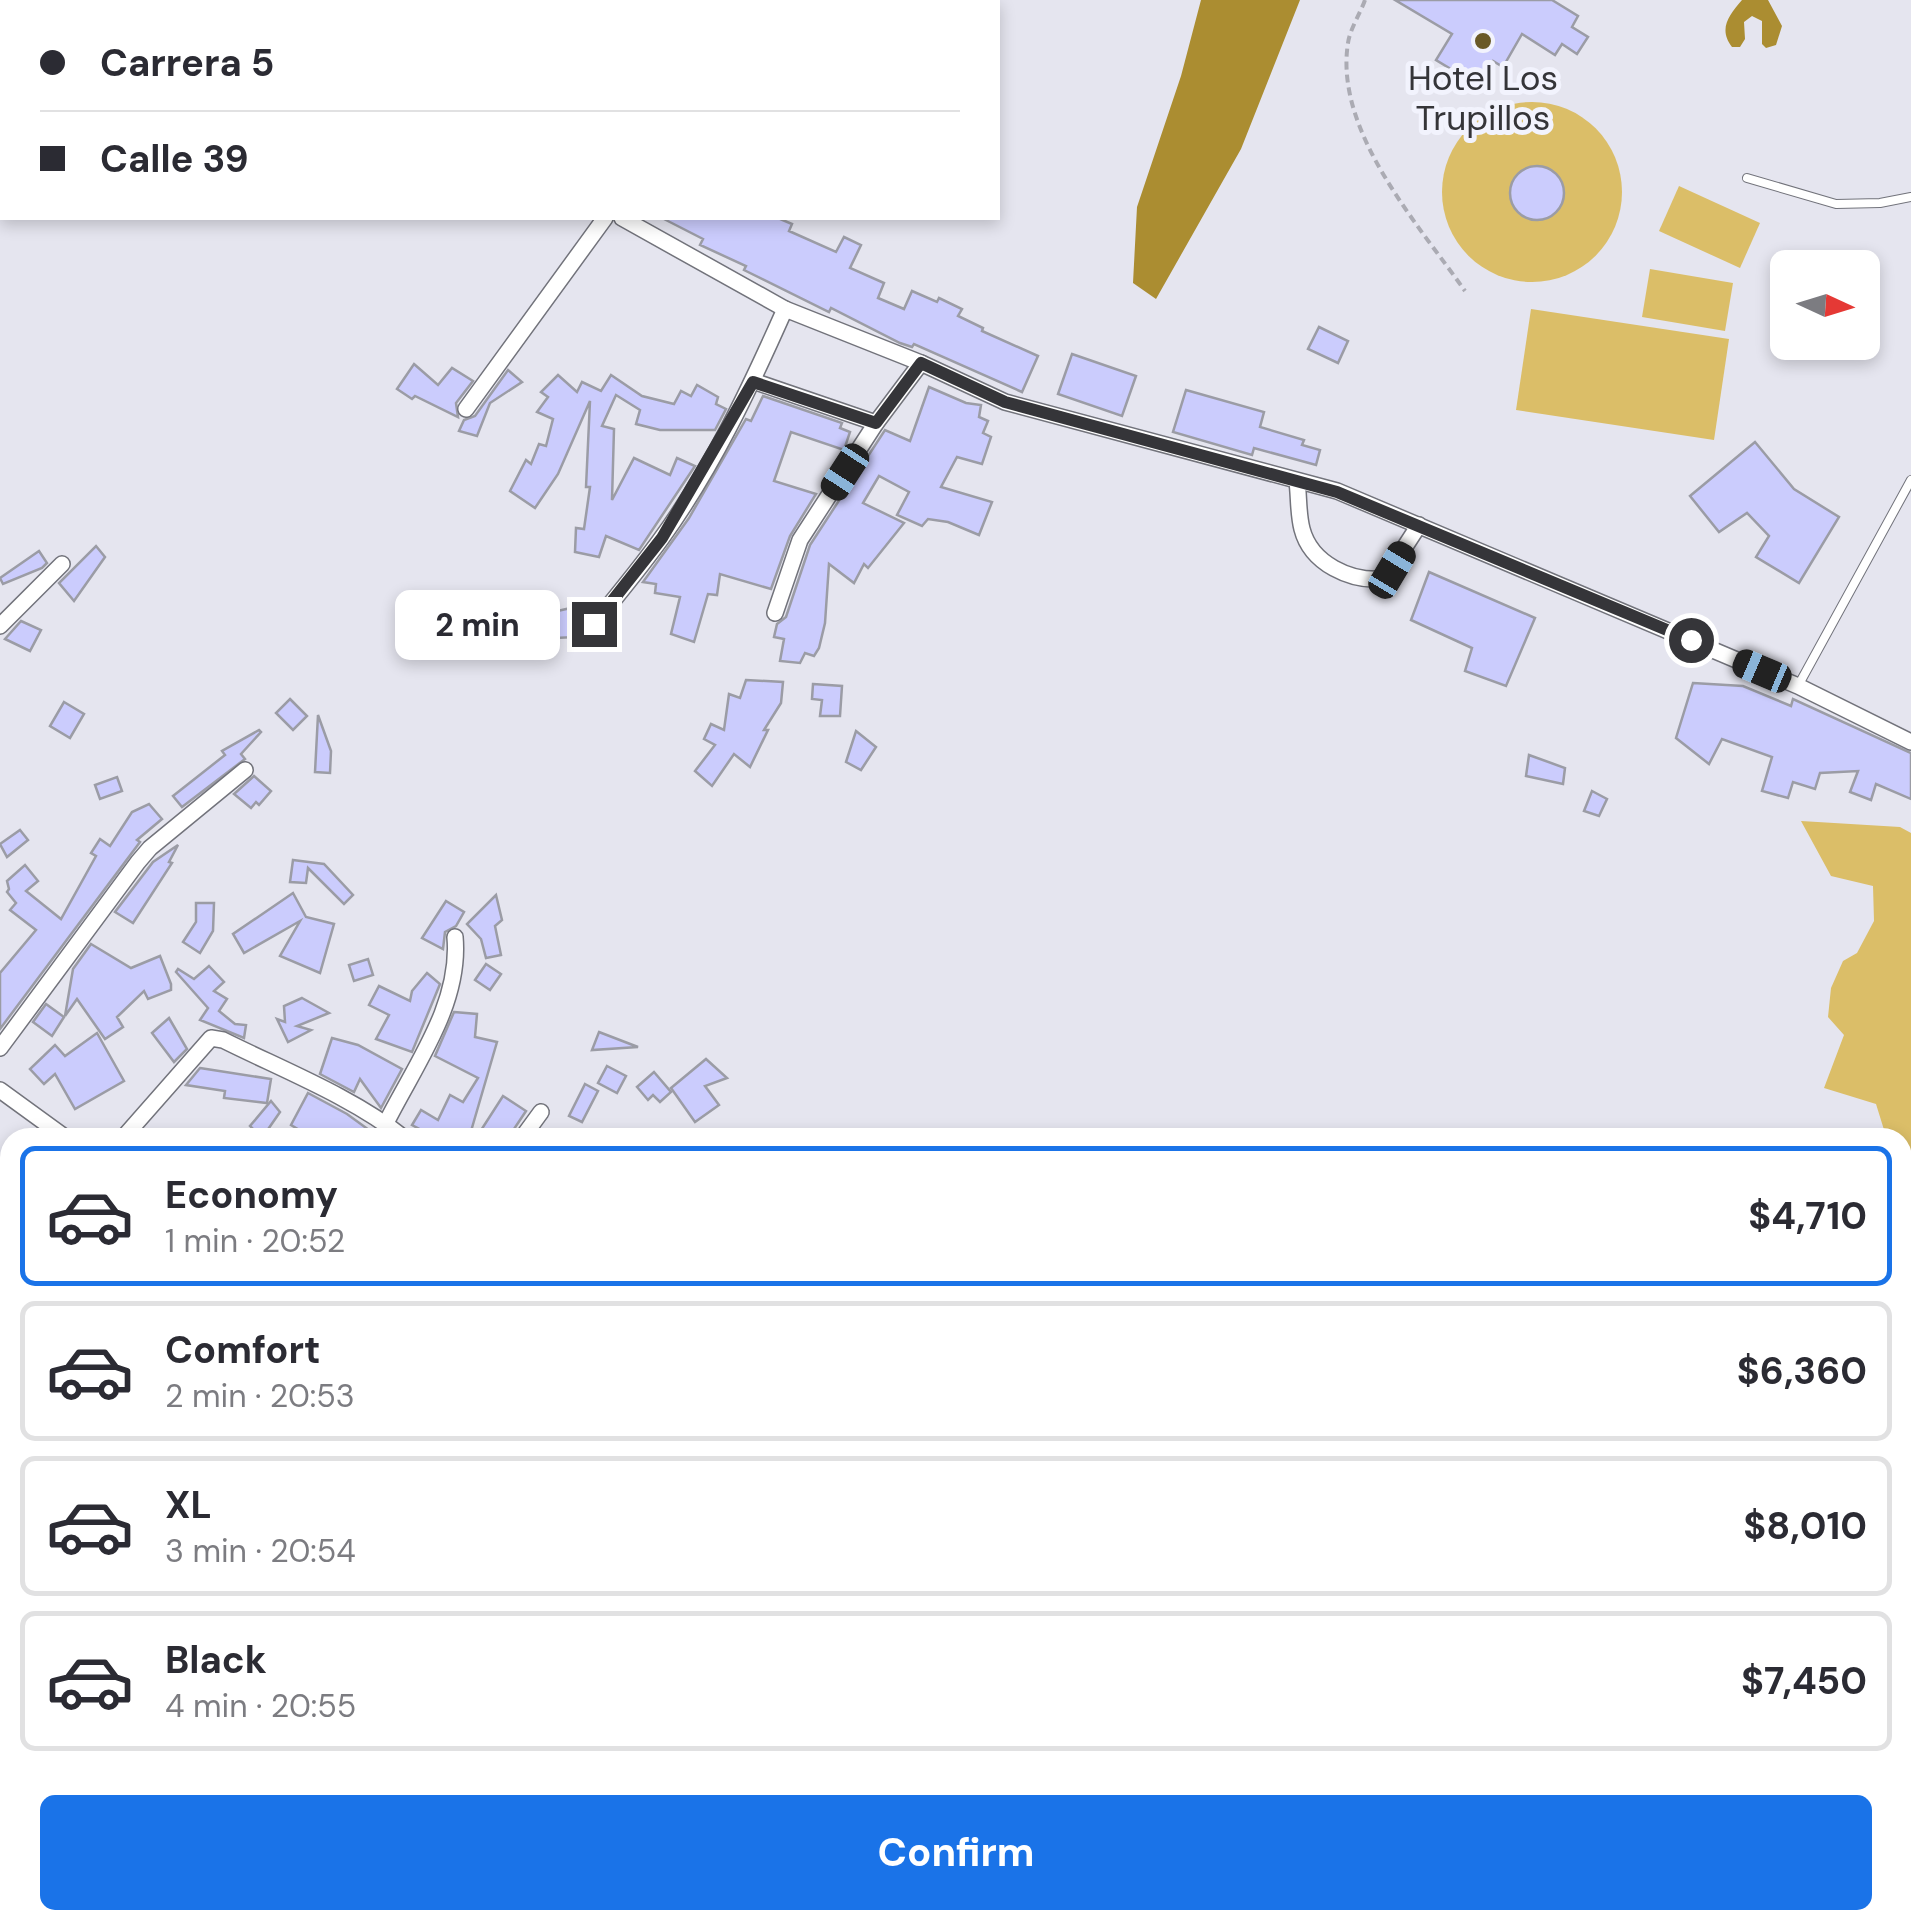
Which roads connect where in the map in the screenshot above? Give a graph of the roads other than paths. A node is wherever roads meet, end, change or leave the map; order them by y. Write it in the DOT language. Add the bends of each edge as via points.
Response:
graph roads {
  1 [pos="1747,178"];
  2 [pos="1911,197"];
  3 [pos="604,220"];
  4 [pos="626,220"];
  5 [pos="785,309"];
  6 [pos="921,363"];
  7 [pos="753,382"];
  8 [pos="466,409"];
  9 [pos="876,423"];
  10 [pos="1911,480"];
  11 [pos="1297,482"];
  12 [pos="1419,526"];
  13 [pos="62,564"];
  14 [pos="774,613"];
  15 [pos="594,624"];
  16 [pos="0,626"];
  17 [pos="1798,686"];
  18 [pos="1911,742"];
  19 [pos="244,770"];
  20 [pos="455,937"];
  21 [pos="0,1048"];
  22 [pos="0,1090"];
  23 [pos="542,1112"];
  24 [pos="386,1123"];
  25 [pos="52,1128"];
  26 [pos="132,1128"];
  27 [pos="392,1128"];
  28 [pos="530,1128"];
  1 -- 2 [label="lane" via="1836,204"];
  3 -- 8 [label="street"];
  4 -- 5 [label="street"];
  5 -- 6 [label="street"];
  5 -- 7 [label="street"];
  6 -- 9 [label="street"];
  6 -- 11 [label="street" via="1005,402"];
  7 -- 9 [label="street"];
  7 -- 15 [label="street" via="662,538"];
  9 -- 14 [label="street" via="800,540"];
  10 -- 17 [label="lane"];
  11 -- 12 [label="street"];
  11 -- 12 [label="street" via="1309,545 1330,567 1354,578 1384,579"];
  12 -- 17 [label="street"];
  13 -- 16 [label="street"];
  17 -- 18 [label="street"];
  19 -- 21 [label="street" via="150,848"];
  20 -- 24 [label="street" via="457,961 445,1008"];
  22 -- 25 [label="street"];
  23 -- 28 [label="street"];
  24 -- 26 [label="street" via="210,1038"];
  24 -- 27 [label="street"];
}
